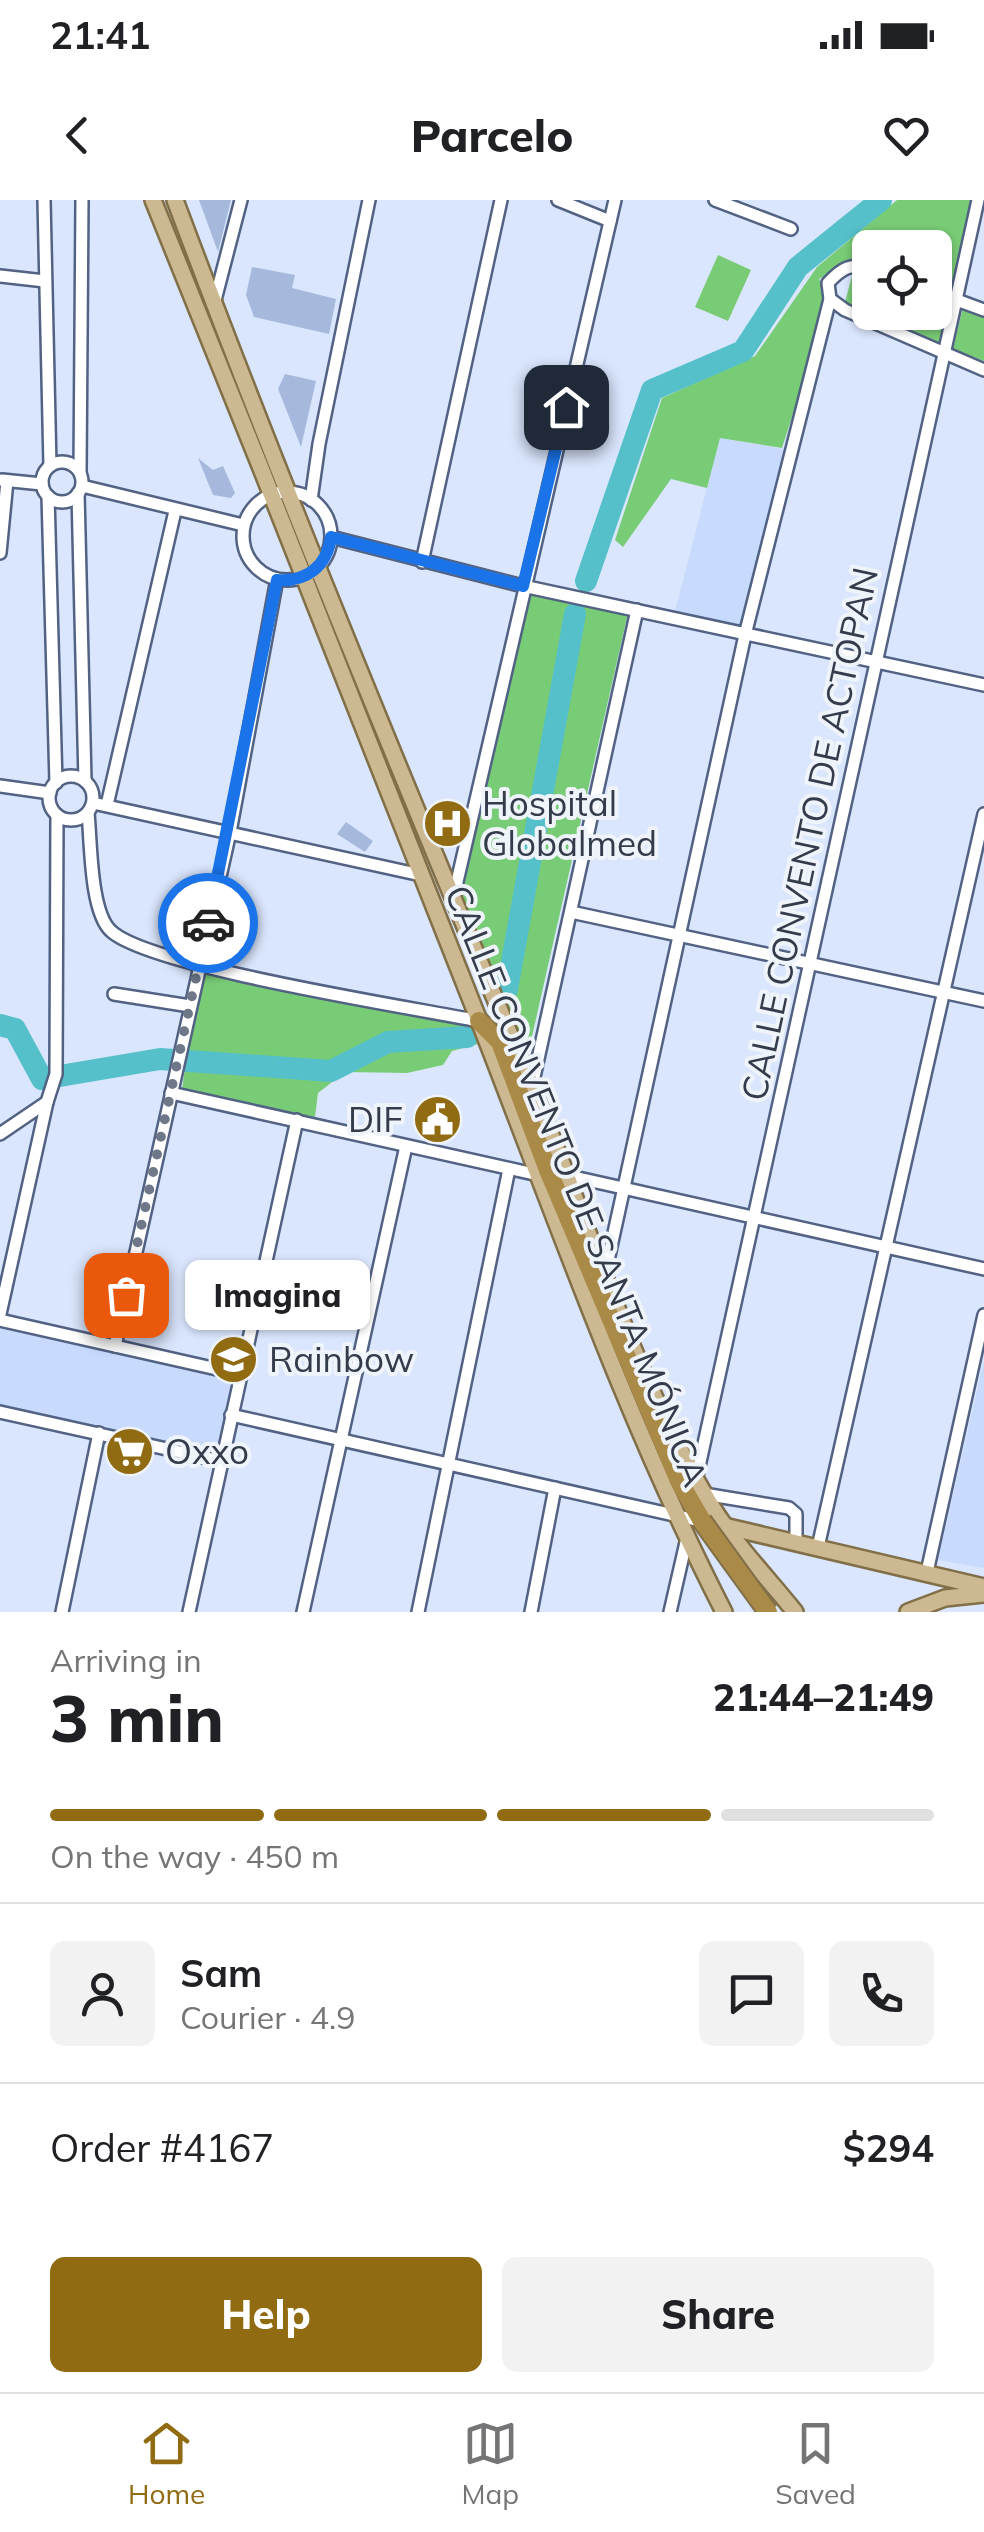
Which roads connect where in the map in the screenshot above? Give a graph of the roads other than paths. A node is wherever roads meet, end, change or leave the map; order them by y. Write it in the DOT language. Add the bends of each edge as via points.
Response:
graph roads {
  1 [pos="44,200"];
  2 [pos="82,200"];
  3 [pos="154,200"];
  4 [pos="175,200"];
  5 [pos="240,200"];
  6 [pos="369,200"];
  7 [pos="501,200"];
  8 [pos="558,200"];
  9 [pos="614,200"];
  10 [pos="715,200"];
  11 [pos="978,200"];
  12 [pos="610,220"];
  13 [pos="791,229"];
  14 [pos="852,266"];
  15 [pos="0,276"];
  16 [pos="46,281"];
  17 [pos="952,298"];
  18 [pos="830,299"];
  19 [pos="957,300"];
  20 [pos="214,304"];
  21 [pos="984,310"];
  22 [pos="944,356"];
  23 [pos="984,370"];
  24 [pos="50,466"];
  25 [pos="80,472"];
  26 [pos="4,481"];
  27 [pos="45,490"];
  28 [pos="80,490"];
  29 [pos="280,493"];
  30 [pos="312,500"];
  31 [pos="175,510"];
  32 [pos="244,525"];
  33 [pos="331,537"];
  34 [pos="0,553"];
  35 [pos="422,562"];
  36 [pos="311,572"];
  37 [pos="277,580"];
  38 [pos="523,586"];
  39 [pos="637,610"];
  40 [pos="745,635"];
  41 [pos="875,664"];
  42 [pos="984,685"];
  43 [pos="85,781"];
  44 [pos="0,786"];
  45 [pos="53,788"];
  46 [pos="107,805"];
  47 [pos="90,808"];
  48 [pos="984,814"];
  49 [pos="57,815"];
  50 [pos="230,832"];
  51 [pos="421,875"];
  52 [pos="453,899"];
  53 [pos="571,912"];
  54 [pos="680,937"];
  55 [pos="199,964"];
  56 [pos="811,965"];
  57 [pos="114,994"];
  58 [pos="944,994"];
  59 [pos="984,1001"];
  60 [pos="190,1006"];
  61 [pos="503,1018"];
  62 [pos="480,1021"];
  63 [pos="500,1042"];
  64 [pos="532,1086"];
  65 [pos="171,1093"];
  66 [pos="49,1096"];
  67 [pos="297,1120"];
  68 [pos="0,1134"];
  69 [pos="406,1146"];
  70 [pos="509,1169"];
  71 [pos="549,1173"];
  72 [pos="622,1186"];
  73 [pos="752,1218"];
  74 [pos="886,1248"];
  75 [pos="984,1268"];
  76 [pos="604,1278"];
  77 [pos="984,1316"];
  78 [pos="0,1317"];
  79 [pos="115,1346"];
  80 [pos="980,1354"];
  81 [pos="239,1374"];
  82 [pos="0,1412"];
  83 [pos="230,1415"];
  84 [pos="99,1433"];
  85 [pos="340,1440"];
  86 [pos="221,1461"];
  87 [pos="450,1464"];
  88 [pos="700,1487"];
  89 [pos="555,1488"];
  90 [pos="676,1516"];
  91 [pos="724,1526"];
  92 [pos="686,1538"];
  93 [pos="796,1542"];
  94 [pos="818,1547"];
  95 [pos="927,1572"];
  96 [pos="706,1577"];
  97 [pos="984,1587"];
  98 [pos="984,1594"];
  99 [pos="62,1612"];
  100 [pos="189,1612"];
  101 [pos="303,1612"];
  102 [pos="418,1612"];
  103 [pos="531,1612"];
  104 [pos="670,1612"];
  105 [pos="712,1612"];
  106 [pos="724,1612"];
  107 [pos="768,1612"];
  108 [pos="794,1612"];
  109 [pos="908,1612"];
  1 -- 16 [label="street"];
  2 -- 25 [label="street"];
  3 -- 29 [label="main road, CALLE CONVENTO DE SANTA MÓNICA"];
  4 -- 20 [label="main road, CALLE CONVENTO DE SANTA MÓNICA"];
  5 -- 20 [label="street"];
  6 -- 30 [label="street"];
  7 -- 35 [label="street"];
  8 -- 12 [label="street"];
  9 -- 12 [label="street"];
  10 -- 13 [label="street"];
  11 -- 19 [label="street, CALLE CONVENTO DE ACTOPAN"];
  12 -- 38 [label="street"];
  14 -- 18 [label="street" via="828,283"];
  15 -- 16 [label="street"];
  16 -- 24 [label="street"];
  17 -- 19 [label="street"];
  18 -- 22 [label="street"];
  18 -- 40 [label="street"];
  19 -- 21 [label="street"];
  19 -- 22 [label="street, CALLE CONVENTO DE ACTOPAN"];
  20 -- 29 [label="main road, CALLE CONVENTO DE SANTA MÓNICA"];
  22 -- 23 [label="street"];
  22 -- 41 [label="street, CALLE CONVENTO DE ACTOPAN"];
  24 -- 25 [label="street" via="66,462"];
  24 -- 27 [label="street"];
  25 -- 28 [label="street"];
  26 -- 27 [label="street"];
  26 -- 34 [label="street"];
  27 -- 28 [label="street" via="64,502"];
  27 -- 45 [label="street"];
  28 -- 31 [label="street"];
  28 -- 43 [label="street"];
  29 -- 30 [label="street"];
  29 -- 32 [label="street" via="254,507"];
  29 -- 36 [label="main road, CALLE CONVENTO DE SANTA MÓNICA"];
  30 -- 33 [label="street" via="327,518"];
  31 -- 32 [label="street"];
  31 -- 46 [label="street"];
  32 -- 37 [label="street" via="246,556"];
  33 -- 35 [label="street"];
  33 -- 36 [label="street"];
  35 -- 38 [label="street"];
  36 -- 37 [label="street"];
  36 -- 51 [label="main road, CALLE CONVENTO DE SANTA MÓNICA"];
  36 -- 52 [label="main road, CALLE CONVENTO DE SANTA MÓNICA"];
  37 -- 50 [label="street"];
  38 -- 39 [label="street"];
  38 -- 52 [label="street"];
  39 -- 40 [label="street"];
  39 -- 53 [label="street"];
  40 -- 41 [label="street"];
  40 -- 54 [label="street"];
  41 -- 42 [label="street"];
  41 -- 56 [label="street, CALLE CONVENTO DE ACTOPAN"];
  43 -- 45 [label="street" via="69,776"];
  43 -- 47 [label="street"];
  44 -- 45 [label="street"];
  45 -- 49 [label="street" via="50,806"];
  46 -- 47 [label="street"];
  46 -- 50 [label="street"];
  47 -- 49 [label="street" via="73,820"];
  47 -- 55 [label="street" via="102,920 123,940"];
  48 -- 58 [label="street"];
  49 -- 66 [label="street" via="56,1074"];
  50 -- 51 [label="street"];
  50 -- 55 [label="street"];
  51 -- 62 [label="main road, CALLE CONVENTO DE SANTA MÓNICA"];
  52 -- 61 [label="main road, CALLE CONVENTO DE SANTA MÓNICA"];
  53 -- 54 [label="street"];
  53 -- 64 [label="street"];
  54 -- 56 [label="street"];
  54 -- 72 [label="street"];
  55 -- 60 [label="street"];
  55 -- 62 [label="street"];
  56 -- 58 [label="street"];
  56 -- 73 [label="street, CALLE CONVENTO DE ACTOPAN"];
  57 -- 60 [label="street"];
  58 -- 59 [label="street"];
  58 -- 74 [label="street"];
  60 -- 65 [label="street"];
  61 -- 63 [label="highway"];
  61 -- 64 [label="main road, CALLE CONVENTO DE SANTA MÓNICA"];
  62 -- 63 [label="highway"];
  62 -- 71 [label="main road, CALLE CONVENTO DE SANTA MÓNICA"];
  63 -- 71 [label="highway"];
  64 -- 71 [label="main road, CALLE CONVENTO DE SANTA MÓNICA"];
  65 -- 67 [label="street"];
  65 -- 79 [label="street"];
  66 -- 68 [label="street"];
  66 -- 78 [label="street"];
  67 -- 69 [label="street"];
  67 -- 81 [label="street"];
  69 -- 70 [label="street"];
  69 -- 85 [label="street"];
  70 -- 71 [label="street"];
  70 -- 87 [label="street"];
  71 -- 72 [label="street"];
  71 -- 76 [label="main road, CALLE CONVENTO DE SANTA MÓNICA"];
  71 -- 90 [label="main road, CALLE CONVENTO DE SANTA MÓNICA"];
  71 -- 107 [label="highway, bridge" via="680,1483"];
  72 -- 73 [label="street"];
  72 -- 76 [label="street"];
  73 -- 74 [label="street"];
  73 -- 88 [label="street, CALLE CONVENTO DE ACTOPAN"];
  74 -- 75 [label="street"];
  74 -- 94 [label="street"];
  76 -- 88 [label="main road, CALLE CONVENTO DE SANTA MÓNICA"];
  77 -- 80 [label="street"];
  78 -- 79 [label="street"];
  79 -- 81 [label="street"];
  80 -- 95 [label="street"];
  81 -- 83 [label="street"];
  82 -- 84 [label="street"];
  83 -- 85 [label="street"];
  83 -- 86 [label="street"];
  84 -- 86 [label="street"];
  84 -- 99 [label="street"];
  85 -- 87 [label="street"];
  85 -- 101 [label="street"];
  86 -- 100 [label="street"];
  87 -- 89 [label="street"];
  87 -- 102 [label="street"];
  88 -- 91 [label="main road, CALLE CONVENTO DE SANTA MÓNICA"];
  88 -- 93 [label="street" via="789,1508 796,1514"];
  89 -- 90 [label="street"];
  89 -- 103 [label="street"];
  90 -- 91 [label="street"];
  90 -- 92 [label="main road, CALLE CONVENTO DE SANTA MÓNICA"];
  91 -- 93 [label="main road"];
  91 -- 108 [label="main road, CALLE CONVENTO DE SANTA MÓNICA"];
  92 -- 96 [label="main road, CALLE CONVENTO DE SANTA MÓNICA"];
  92 -- 104 [label="street"];
  93 -- 94 [label="main road"];
  94 -- 95 [label="main road"];
  95 -- 97 [label="main road"];
  96 -- 105 [label="main road, CALLE CONVENTO DE SANTA MÓNICA"];
  96 -- 106 [label="main road, CALLE CONVENTO DE SANTA MÓNICA"];
  98 -- 109 [label="main road" via="945,1598"];
}
